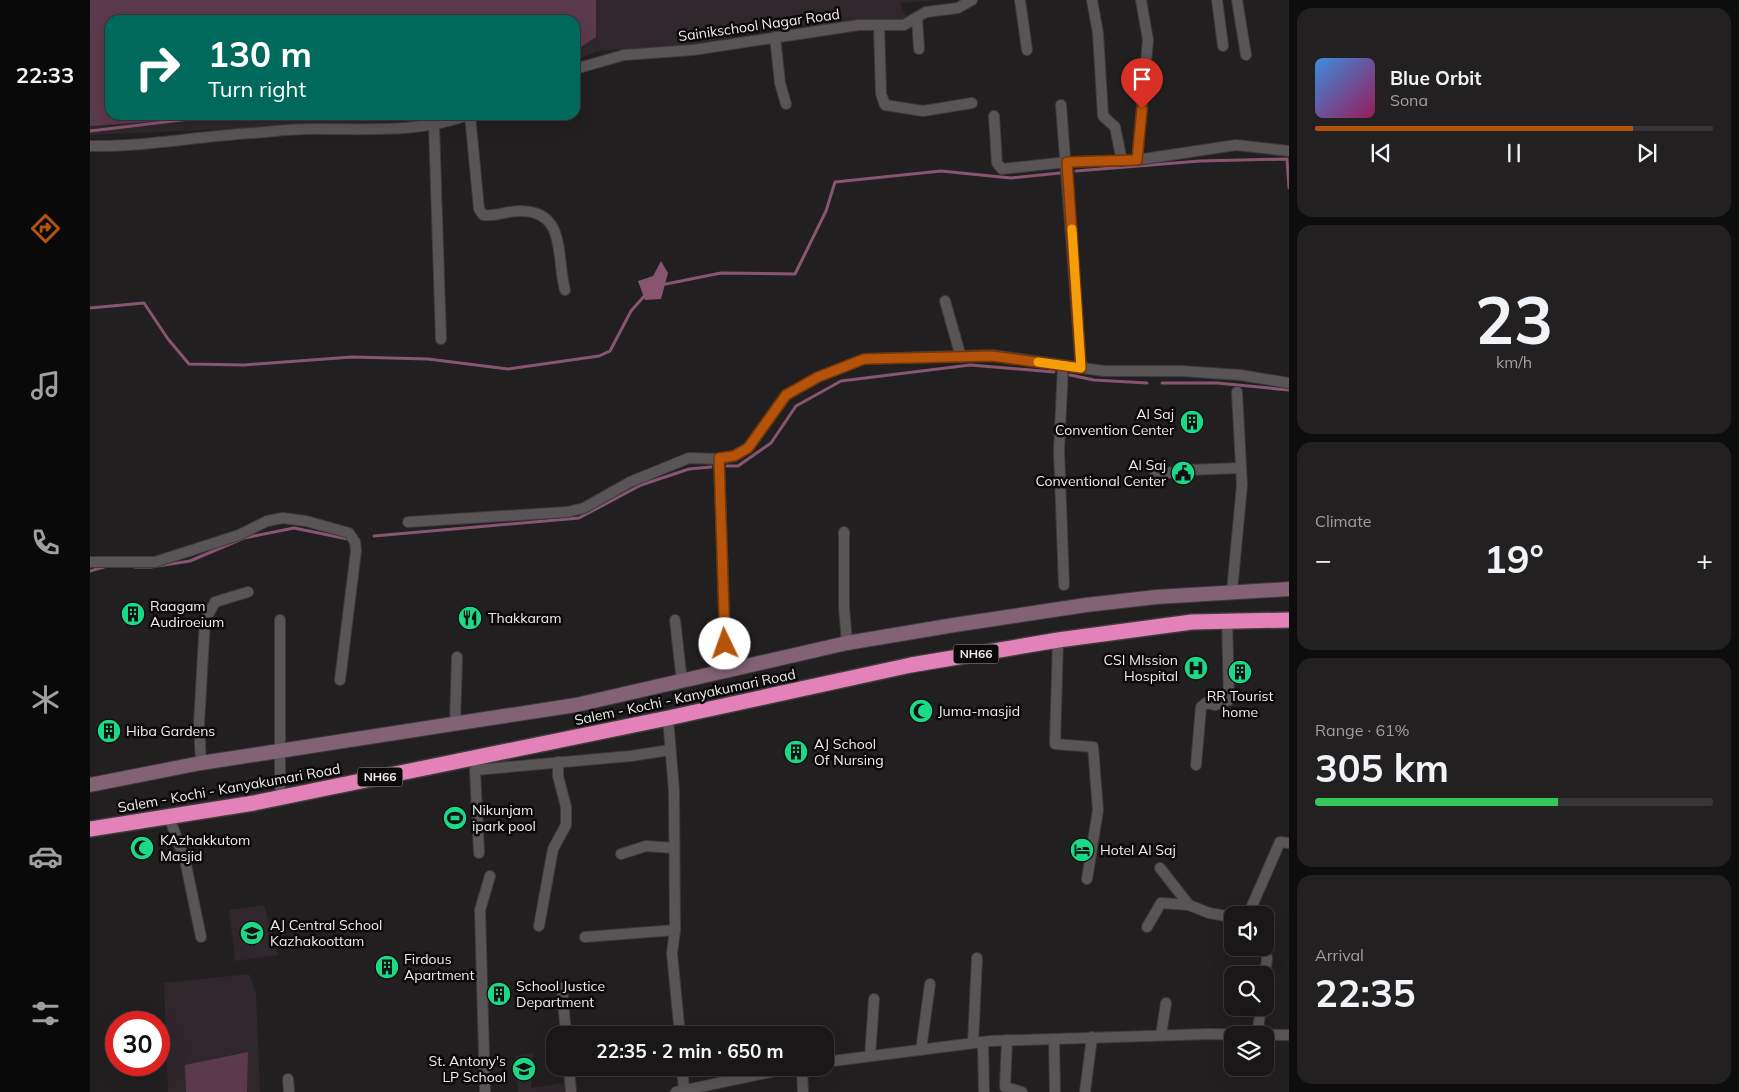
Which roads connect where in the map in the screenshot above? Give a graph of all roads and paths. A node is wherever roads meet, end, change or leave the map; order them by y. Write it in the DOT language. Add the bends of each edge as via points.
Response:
graph roads {
  1 [pos="972,0"];
  2 [pos="1020,0"];
  3 [pos="1092,0"];
  4 [pos="1141,0"];
  5 [pos="1217,0"];
  6 [pos="1237,0"];
  7 [pos="917,18"];
  8 [pos="879,25"];
  9 [pos="775,37"];
  10 [pos="1222,46"];
  11 [pos="919,49"];
  12 [pos="1027,50"];
  13 [pos="1246,55"];
  14 [pos="580,68"];
  15 [pos="972,103"];
  16 [pos="786,104"];
  17 [pos="1061,105"];
  18 [pos="994,116"];
  19 [pos="456,120"];
  20 [pos="470,120"];
  21 [pos="434,125"];
  22 [pos="90,146"];
  23 [pos="1289,151"];
  24 [pos="1122,160"];
  25 [pos="1137,160"];
  26 [pos="1067,162"];
  27 [pos="565,290"];
  28 [pos="945,301"];
  29 [pos="441,339"];
  30 [pos="961,357"];
  31 [pos="1063,366"];
  32 [pos="1081,368"];
  33 [pos="1289,383"];
  34 [pos="1237,392"];
  35 [pos="719,458"];
  36 [pos="1241,468"];
  37 [pos="1155,475"];
  38 [pos="408,522"];
  39 [pos="844,532"];
  40 [pos="90,562"];
  41 [pos="1064,586"];
  42 [pos="1289,589"];
  43 [pos="1232,591"];
  44 [pos="248,592"];
  45 [pos="280,620"];
  46 [pos="675,620"];
  47 [pos="1227,620"];
  48 [pos="1289,620"];
  49 [pos="1058,640"];
  50 [pos="847,643"];
  51 [pos="457,657"];
  52 [pos="732,670"];
  53 [pos="340,680"];
  54 [pos="682,682"];
  55 [pos="668,718"];
  56 [pos="455,724"];
  57 [pos="670,750"];
  58 [pos="281,751"];
  59 [pos="558,762"];
  60 [pos="201,763"];
  61 [pos="1196,765"];
  62 [pos="90,785"];
  63 [pos="280,787"];
  64 [pos="169,817"];
  65 [pos="90,829"];
  66 [pos="1289,843"];
  67 [pos="674,848"];
  68 [pos="479,853"];
  69 [pos="621,854"];
  70 [pos="1160,868"];
  71 [pos="490,876"];
  72 [pos="1087,879"];
  73 [pos="1189,905"];
  74 [pos="1252,906"];
  75 [pos="1224,916"];
  76 [pos="539,926"];
  77 [pos="1147,927"];
  78 [pos="675,930"];
  79 [pos="201,937"];
  80 [pos="585,937"];
  81 [pos="977,958"];
  82 [pos="1267,958"];
  83 [pos="1266,966"];
  84 [pos="930,984"];
  85 [pos="562,988"];
  86 [pos="874,999"];
  87 [pos="1166,1003"];
  88 [pos="565,1026"];
  89 [pos="679,1026"];
  90 [pos="1161,1035"];
  91 [pos="1224,1035"];
  92 [pos="1274,1035"];
  93 [pos="1289,1035"];
  94 [pos="1092,1038"];
  95 [pos="1054,1039"];
  96 [pos="1007,1040"];
  97 [pos="978,1042"];
  98 [pos="920,1050"];
  99 [pos="870,1056"];
  100 [pos="834,1061"];
  101 [pos="570,1076"];
  102 [pos="681,1076"];
  103 [pos="759,1076"];
  104 [pos="802,1076"];
  105 [pos="288,1079"];
  106 [pos="708,1089"];
  107 [pos="680,1091"];
  108 [pos="289,1092"];
  109 [pos="485,1092"];
  110 [pos="571,1092"];
  111 [pos="803,1092"];
  112 [pos="984,1092"];
  113 [pos="1022,1092"];
  114 [pos="1054,1092"];
  115 [pos="1085,1092"];
  1 -- 7 [label="street, Sainikschool Nagar Road" via="958,8 926,12"];
  2 -- 12 [label="street"];
  3 -- 24 [label="street" via="1098,33 1103,116 1115,127"];
  4 -- 25 [label="street" via="1148,40"];
  5 -- 10 [label="street"];
  6 -- 13 [label="street"];
  7 -- 8 [label="street, Sainikschool Nagar Road" via="904,26"];
  7 -- 11 [label="street"];
  8 -- 9 [label="street, Sainikschool Nagar Road"];
  8 -- 15 [label="street" via="882,100 885,105 923,111"];
  9 -- 14 [label="street, Sainikschool Nagar Road" via="692,50 624,55"];
  9 -- 16 [label="street" via="780,83"];
  17 -- 26 [label="street"];
  18 -- 26 [label="street" via="998,167"];
  19 -- 21 [label="street"];
  20 -- 27 [label="street" via="479,209 489,216 520,210 546,216 557,241"];
  21 -- 22 [label="street" via="251,133 130,146"];
  21 -- 29 [label="street"];
  23 -- 25 [label="street" via="1236,145"];
  24 -- 25 [label="street"];
  24 -- 26 [label="street"];
  26 -- 32 [label="street"];
  28 -- 30 [label="street"];
  30 -- 31 [label="street" via="992,356"];
  30 -- 35 [label="street" via="864,359 839,368 786,395 748,448 734,456"];
  31 -- 32 [label="street"];
  31 -- 41 [label="street" via="1058,451"];
  32 -- 33 [label="street" via="1240,375"];
  34 -- 36 [label="street"];
  35 -- 38 [label="street" via="689,458 630,482 584,508 567,512"];
  35 -- 52 [label="street" via="725,644"];
  36 -- 37 [label="street"];
  36 -- 43 [label="street"];
  39 -- 50 [label="street"];
  40 -- 53 [label="street" via="155,562 282,518 306,521 349,534 355,542 356,551"];
  42 -- 43 [label="street"];
  43 -- 50 [label="street" via="1086,605"];
  44 -- 60 [label="street" via="215,602 205,620 199,724"];
  45 -- 58 [label="street"];
  46 -- 54 [label="street"];
  47 -- 48 [label="highway, Salem - Kochi - Kanyakumari Road / NH66"];
  47 -- 49 [label="highway, Salem - Kochi - Kanyakumari Road / NH66"];
  47 -- 61 [label="street" via="1229,700 1206,703 1201,707"];
  49 -- 55 [label="highway, Salem - Kochi - Kanyakumari Road / NH66" via="911,665"];
  49 -- 72 [label="street" via="1055,744 1094,747 1098,810"];
  50 -- 52 [label="street"];
  51 -- 56 [label="street"];
  52 -- 54 [label="street"];
  54 -- 56 [label="street" via="576,706"];
  55 -- 57 [label="street"];
  55 -- 64 [label="highway, Salem - Kochi - Kanyakumari Road / NH66" via="254,803"];
  56 -- 58 [label="street"];
  57 -- 59 [label="street"];
  57 -- 67 [label="street"];
  58 -- 60 [label="street"];
  58 -- 63 [label="street"];
  59 -- 68 [label="street" via="475,770"];
  59 -- 76 [label="street" via="566,824 553,849"];
  60 -- 62 [label="street"];
  64 -- 65 [label="highway, Salem - Kochi - Kanyakumari Road / NH66"];
  64 -- 79 [label="street" via="185,860"];
  66 -- 74 [label="street" via="1280,842"];
  67 -- 69 [label="street" via="646,846"];
  67 -- 78 [label="street"];
  70 -- 73 [label="street"];
  71 -- 109 [label="street" via="480,910"];
  73 -- 75 [label="street"];
  73 -- 77 [label="street" via="1160,904"];
  78 -- 80 [label="street"];
  78 -- 89 [label="street" via="672,953"];
  81 -- 97 [label="street"];
  82 -- 83 [label="street"];
  84 -- 98 [label="street"];
  85 -- 88 [label="street"];
  86 -- 99 [label="street"];
  87 -- 90 [label="street"];
  90 -- 91 [label="street"];
  90 -- 94 [label="street"];
  92 -- 93 [label="street"];
  94 -- 95 [label="street"];
  94 -- 115 [label="street"];
  95 -- 96 [label="street"];
  95 -- 114 [label="street"];
  96 -- 97 [label="street"];
  96 -- 113 [label="street" via="1005,1087"];
  97 -- 98 [label="street"];
  97 -- 112 [label="street"];
  98 -- 99 [label="street"];
  99 -- 100 [label="street"];
  101 -- 110 [label="street"];
  102 -- 107 [label="street"];
  103 -- 106 [label="street"];
  104 -- 111 [label="street"];
  105 -- 108 [label="street"];
  106 -- 107 [label="street"];
}
